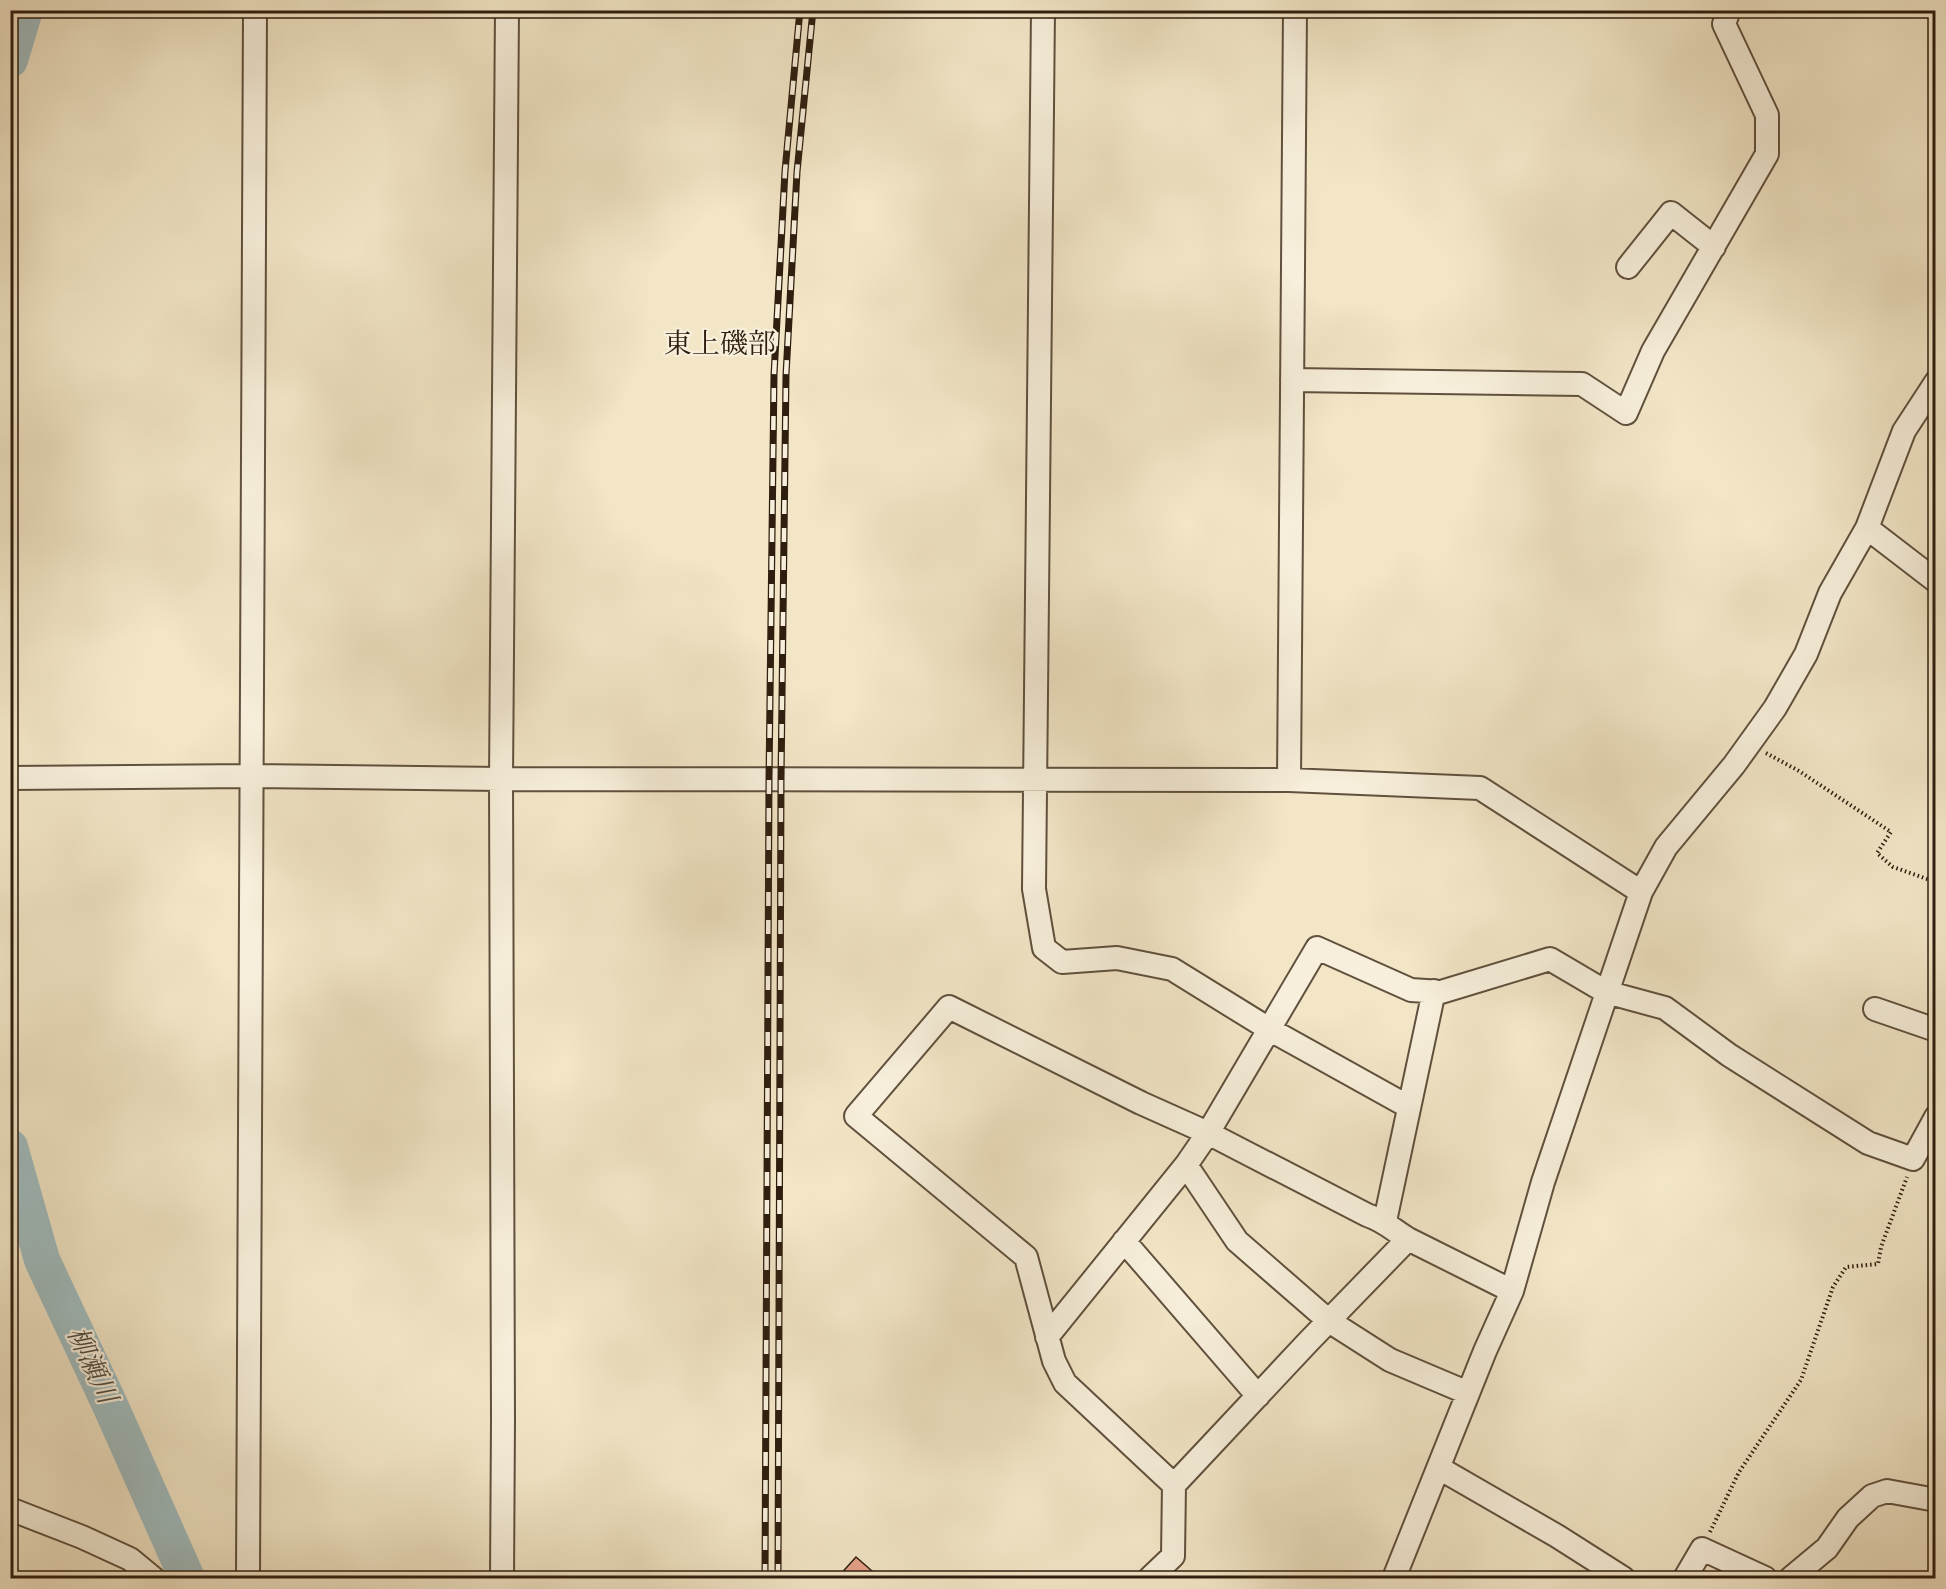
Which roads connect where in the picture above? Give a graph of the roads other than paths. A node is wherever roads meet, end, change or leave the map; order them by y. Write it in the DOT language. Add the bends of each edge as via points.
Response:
graph roads {
  1 [pos="255,10"];
  2 [pos="507,10"];
  3 [pos="1043,10"];
  4 [pos="1295,10"];
  5 [pos="1729,10"];
  6 [pos="1714,247"];
  7 [pos="1628,267"];
  8 [pos="1292,380"];
  9 [pos="1935,382"];
  10 [pos="1867,528"];
  11 [pos="1935,581"];
  12 [pos="251,776"];
  13 [pos="12,778"];
  14 [pos="501,779"];
  15 [pos="1036,780"];
  16 [pos="1289,780"];
  17 [pos="1641,892"];
  18 [pos="1434,991"];
  19 [pos="1606,992"];
  20 [pos="1875,1009"];
  21 [pos="1269,1029"];
  22 [pos="1935,1030"];
  23 [pos="1409,1107"];
  24 [pos="1935,1117"];
  25 [pos="1208,1133"];
  26 [pos="1186,1165"];
  27 [pos="1385,1221"];
  28 [pos="1408,1239"];
  29 [pos="1124,1241"];
  30 [pos="1512,1291"];
  31 [pos="1329,1321"];
  32 [pos="1047,1337"];
  33 [pos="1468,1393"];
  34 [pos="1258,1396"];
  35 [pos="1439,1468"];
  36 [pos="1174,1485"];
  37 [pos="1935,1500"];
  38 [pos="10,1509"];
  39 [pos="153,1578"];
  40 [pos="248,1578"];
  41 [pos="502,1578"];
  42 [pos="1150,1578"];
  43 [pos="1394,1578"];
  44 [pos="1623,1578"];
  45 [pos="1685,1578"];
  46 [pos="1765,1578"];
  47 [pos="1791,1578"];
  1 -- 12 [label="street"];
  2 -- 14 [label="street"];
  3 -- 15 [label="street"];
  4 -- 8 [label="street"];
  5 -- 6 [label="street" via="1724,24 1767,115 1767,154"];
  6 -- 7 [label="street" via="1671,213"];
  6 -- 8 [label="street" via="1653,351 1626,412 1582,384"];
  8 -- 16 [label="street"];
  9 -- 10 [label="street" via="1904,431"];
  10 -- 11 [label="street"];
  10 -- 17 [label="street" via="1830,592 1806,654 1775,708 1666,847"];
  12 -- 13 [label="street"];
  12 -- 14 [label="street"];
  12 -- 40 [label="street"];
  14 -- 15 [label="street"];
  14 -- 41 [label="street"];
  15 -- 16 [label="street"];
  15 -- 21 [label="street" via="1034,889 1044,948 1062,963 1117,958 1172,969"];
  16 -- 17 [label="street" via="1480,788"];
  17 -- 19 [label="street"];
  18 -- 19 [label="street" via="1550,959"];
  18 -- 21 [label="street" via="1411,990 1317,948"];
  18 -- 23 [label="street"];
  19 -- 24 [label="street" via="1665,1008 1729,1055 1868,1143 1913,1159"];
  19 -- 30 [label="street" via="1543,1182"];
  20 -- 22 [label="street"];
  21 -- 23 [label="street"];
  21 -- 25 [label="street"];
  23 -- 27 [label="street"];
  25 -- 26 [label="street"];
  25 -- 27 [label="street"];
  25 -- 32 [label="street" via="949,1007 856,1116 1026,1257"];
  26 -- 29 [label="street"];
  26 -- 31 [label="street" via="1237,1241"];
  27 -- 28 [label="street"];
  28 -- 30 [label="street"];
  28 -- 31 [label="street"];
  29 -- 32 [label="street"];
  29 -- 34 [label="street"];
  30 -- 33 [label="street"];
  31 -- 33 [label="street" via="1390,1360"];
  31 -- 34 [label="street"];
  32 -- 36 [label="street" via="1065,1383"];
  33 -- 35 [label="street"];
  34 -- 36 [label="street"];
  35 -- 43 [label="street"];
  35 -- 44 [label="street"];
  36 -- 42 [label="street" via="1173,1556"];
  37 -- 47 [label="street" via="1887,1491 1872,1496 1848,1518 1827,1548"];
  38 -- 39 [label="street" via="130,1559"];
  45 -- 46 [label="street" via="1702,1549"];
}
